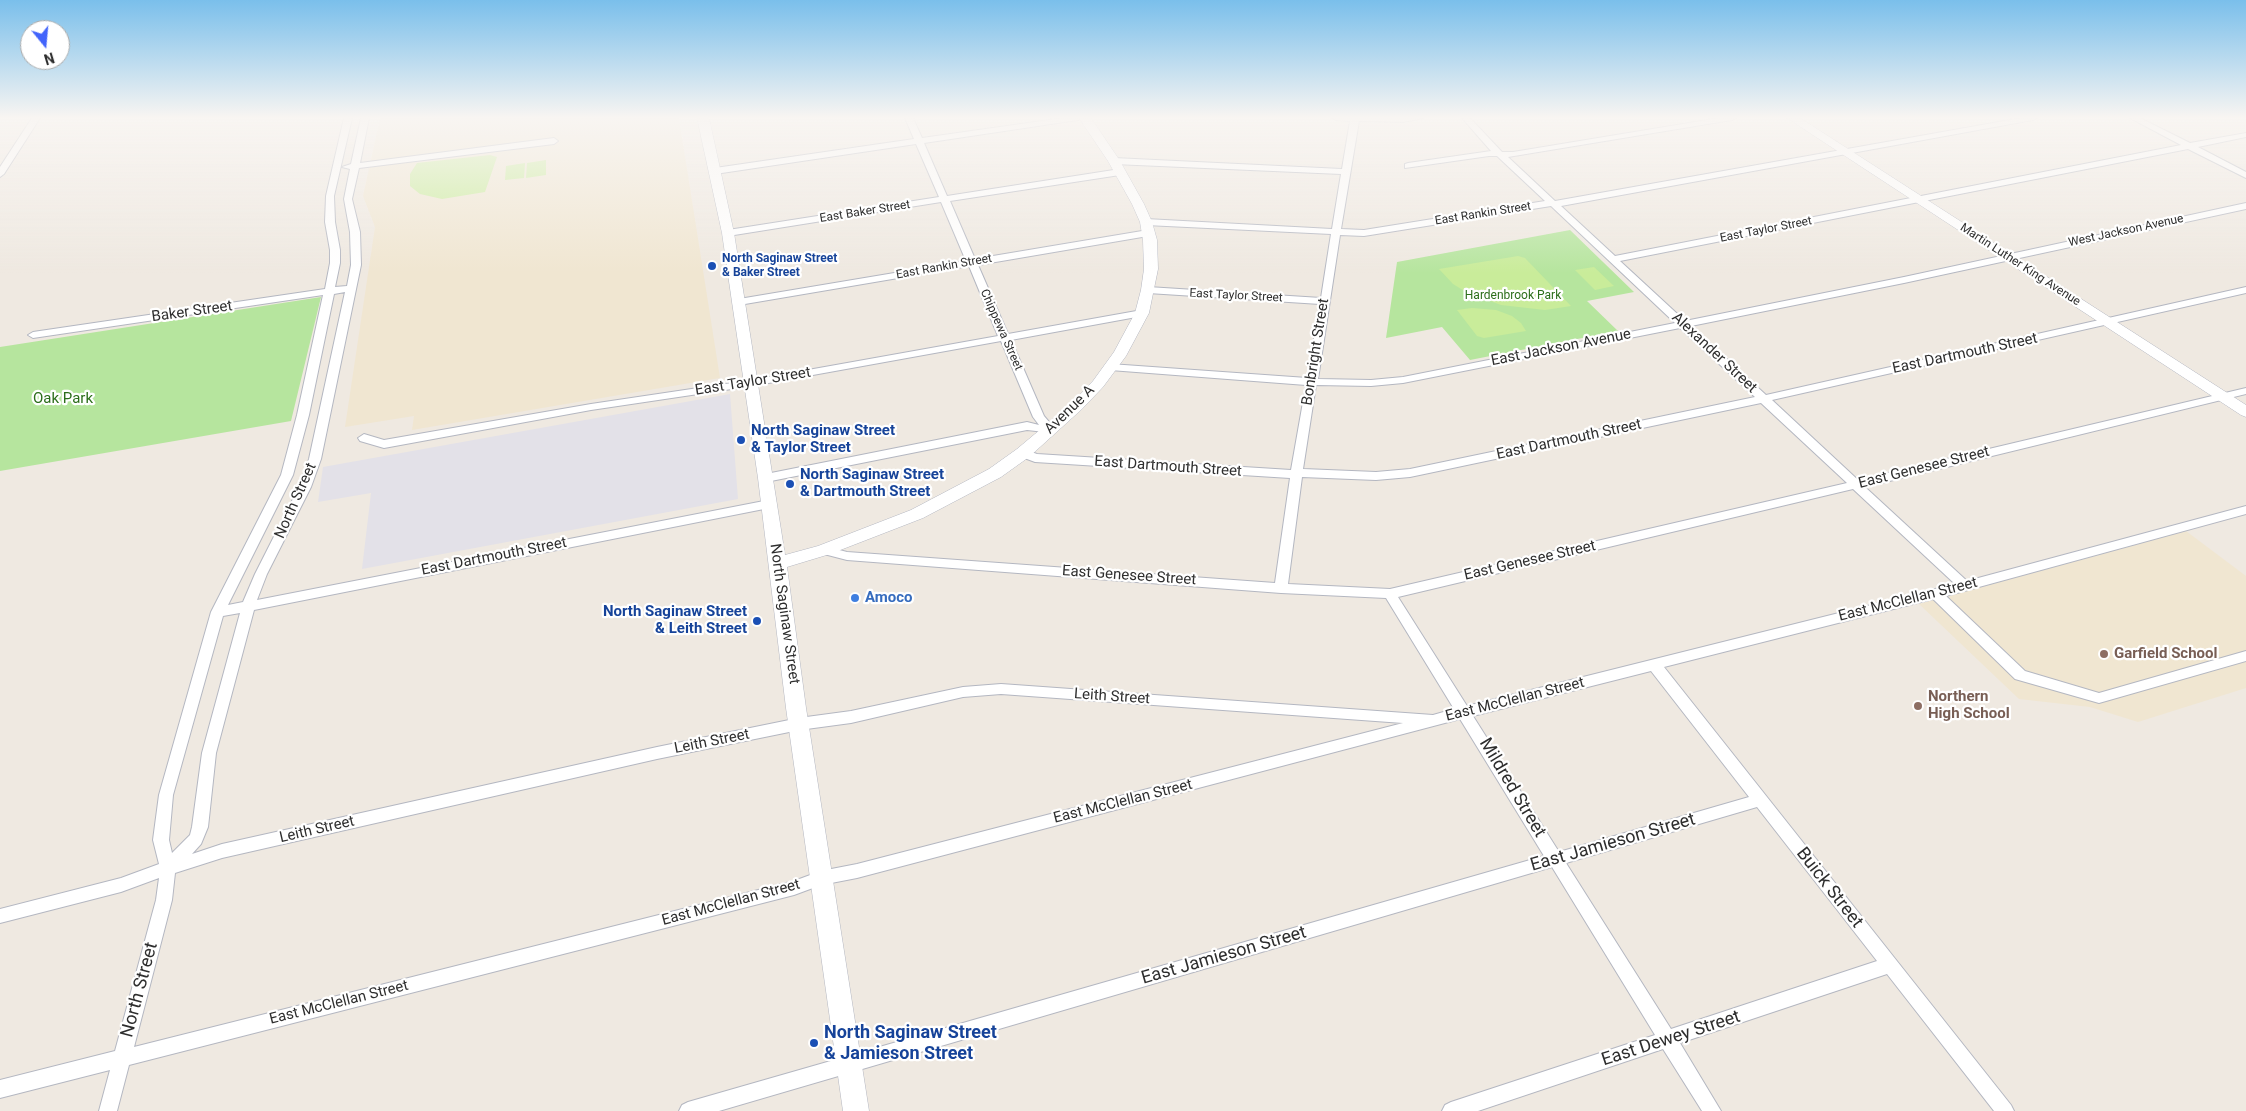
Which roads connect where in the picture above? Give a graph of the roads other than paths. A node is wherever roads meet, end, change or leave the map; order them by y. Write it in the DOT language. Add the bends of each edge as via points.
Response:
graph roads {
  1 [pos="336,170"];
  2 [pos="353,170"];
  3 [pos="723,170"];
  4 [pos="931,170"];
  5 [pos="1097,170"];
  6 [pos="1119,170"];
  7 [pos="1263,170"];
  8 [pos="1518,170"];
  9 [pos="1748,170"];
  10 [pos="1873,170"];
  11 [pos="2068,170"];
  12 [pos="715,171"];
  13 [pos="1345,172"];
  14 [pos="1918,199"];
  15 [pos="944,200"];
  16 [pos="1553,202"];
  17 [pos="2246,206"];
  18 [pos="1147,228"];
  19 [pos="1336,232"];
  20 [pos="728,233"];
  21 [pos="2007,256"];
  22 [pos="1613,259"];
  23 [pos="971,262"];
  24 [pos="351,288"];
  25 [pos="1148,290"];
  26 [pos="2246,290"];
  27 [pos="330,291"];
  28 [pos="1324,301"];
  29 [pos="739,302"];
  30 [pos="1142,313"];
  31 [pos="2107,322"];
  32 [pos="1683,324"];
  33 [pos="33,335"];
  34 [pos="1004,338"];
  35 [pos="1110,367"];
  36 [pos="1311,382"];
  37 [pos="752,383"];
  38 [pos="2246,391"];
  39 [pos="2222,397"];
  40 [pos="1763,399"];
  41 [pos="2246,412"];
  42 [pos="323,423"];
  43 [pos="299,428"];
  44 [pos="1050,430"];
  45 [pos="364,438"];
  46 [pos="1023,453"];
  47 [pos="1297,474"];
  48 [pos="766,478"];
  49 [pos="1855,484"];
  50 [pos="770,504"];
  51 [pos="2246,510"];
  52 [pos="824,550"];
  53 [pos="777,564"];
  54 [pos="1965,586"];
  55 [pos="1281,588"];
  56 [pos="1390,594"];
  57 [pos="1935,594"];
  58 [pos="248,606"];
  59 [pos="218,612"];
  60 [pos="2246,656"];
  61 [pos="1654,665"];
  62 [pos="1466,712"];
  63 [pos="1439,720"];
  64 [pos="799,724"];
  65 [pos="1760,800"];
  66 [pos="1556,860"];
  67 [pos="168,868"];
  68 [pos="821,878"];
  69 [pos="0,916"];
  70 [pos="1890,965"];
  71 [pos="1668,1040"];
  72 [pos="122,1058"];
  73 [pos="850,1064"];
  74 [pos="0,1089"];
  75 [pos="108,1111"];
  76 [pos="688,1111"];
  77 [pos="856,1111"];
  78 [pos="1451,1111"];
  79 [pos="1712,1111"];
  80 [pos="2005,1111"];
  1 -- 27 [label="street, North Street" via="330,196 335,250"];
  2 -- 24 [label="street, North Street" via="348,200 357,249"];
  3 -- 12 [label="street"];
  4 -- 15 [label="street, Chippewa Street"];
  5 -- 15 [label="street, East Baker Street"];
  6 -- 18 [label="street, Avenue A"];
  7 -- 13 [label="street, East Baker Street"];
  8 -- 16 [label="street, Alexander Street"];
  9 -- 16 [label="street, East Rankin Street" via="1565,203"];
  10 -- 14 [label="street, Martin Luther King Avenue"];
  11 -- 14 [label="street, East Taylor Street"];
  12 -- 20 [label="street, North Saginaw Street"];
  13 -- 19 [label="street, Bonbright Street"];
  14 -- 21 [label="street, Martin Luther King Avenue"];
  14 -- 22 [label="street, East Taylor Street"];
  15 -- 20 [label="street, East Baker Street"];
  15 -- 23 [label="street, Chippewa Street"];
  16 -- 19 [label="street, East Rankin Street" via="1364,233"];
  16 -- 22 [label="street, Alexander Street"];
  17 -- 21 [label="street, West Jackson Avenue"];
  18 -- 19 [label="street, East Rankin Street"];
  18 -- 23 [label="street, East Rankin Street"];
  18 -- 25 [label="street, Avenue A" via="1151,269"];
  19 -- 28 [label="street, Bonbright Street"];
  20 -- 29 [label="street, North Saginaw Street"];
  21 -- 31 [label="street, Martin Luther King Avenue"];
  21 -- 32 [label="street, East Jackson Avenue"];
  22 -- 32 [label="street, Alexander Street"];
  23 -- 29 [label="street, East Rankin Street"];
  23 -- 34 [label="street, Chippewa Street"];
  24 -- 27 [label="street, Baker Street"];
  24 -- 42 [label="street, North Street"];
  25 -- 28 [label="street, East Taylor Street"];
  25 -- 30 [label="street, Avenue A"];
  26 -- 31 [label="street, East Dartmouth Street"];
  27 -- 33 [label="street, Baker Street"];
  27 -- 43 [label="street, North Street"];
  28 -- 36 [label="street, Bonbright Street"];
  29 -- 37 [label="street, North Saginaw Street"];
  30 -- 34 [label="street, East Taylor Street"];
  30 -- 35 [label="street, Avenue A"];
  31 -- 39 [label="street, Martin Luther King Avenue"];
  31 -- 40 [label="street, East Dartmouth Street"];
  32 -- 36 [label="street, East Jackson Avenue" via="1403,380"];
  32 -- 40 [label="street, Alexander Street"];
  34 -- 37 [label="street, East Taylor Street"];
  34 -- 44 [label="street, Chippewa Street" via="1039,417"];
  35 -- 36 [label="street, East Jackson Avenue"];
  35 -- 44 [label="street, Avenue A" via="1077,406"];
  36 -- 47 [label="street, Bonbright Street"];
  37 -- 45 [label="street, East Taylor Street" via="591,407 384,444"];
  37 -- 48 [label="street, North Saginaw Street"];
  38 -- 39 [label="street, East Genesee Street"];
  39 -- 41 [label="street, Martin Luther King Avenue"];
  39 -- 49 [label="street, East Genesee Street"];
  40 -- 47 [label="street, East Dartmouth Street" via="1410,473 1376,476"];
  40 -- 49 [label="street, Alexander Street"];
  42 -- 43 [label="street"];
  42 -- 58 [label="street, North Street" via="306,487"];
  43 -- 59 [label="street, North Street" via="287,475"];
  44 -- 46 [label="street, Avenue A"];
  44 -- 48 [label="street" via="1027,426"];
  46 -- 47 [label="street, East Dartmouth Street" via="1045,459"];
  46 -- 52 [label="street, Avenue A" via="967,489 917,514"];
  47 -- 55 [label="street, Bonbright Street"];
  48 -- 50 [label="street, North Saginaw Street"];
  49 -- 54 [label="street, Alexander Street"];
  49 -- 56 [label="street, East Genesee Street"];
  50 -- 53 [label="street, North Saginaw Street"];
  50 -- 58 [label="street, East Dartmouth Street"];
  51 -- 54 [label="street, East McClellan Street"];
  52 -- 53 [label="street, Avenue A"];
  52 -- 55 [label="street, East Genesee Street" via="847,556"];
  53 -- 64 [label="street, North Saginaw Street"];
  54 -- 57 [label="street, East McClellan Street"];
  55 -- 56 [label="street, East Genesee Street"];
  56 -- 62 [label="street, Mildred Street"];
  57 -- 60 [label="street" via="2020,675 2099,698"];
  57 -- 61 [label="street, East McClellan Street"];
  58 -- 59 [label="street, East Dartmouth Street"];
  58 -- 67 [label="street, North Street" via="209,754 200,827 196,839"];
  59 -- 67 [label="street, North Street" via="166,795 160,840"];
  61 -- 62 [label="street, East McClellan Street"];
  61 -- 65 [label="street, Buick Street"];
  62 -- 63 [label="street, East McClellan Street"];
  62 -- 66 [label="street, Mildred Street"];
  63 -- 64 [label="street, Leith Street" via="1001,690 963,692 851,717"];
  63 -- 68 [label="street, East McClellan Street"];
  64 -- 67 [label="street, Leith Street" via="222,851"];
  64 -- 68 [label="street, North Saginaw Street"];
  65 -- 66 [label="street, East Jamieson Street"];
  65 -- 70 [label="street, Buick Street"];
  66 -- 71 [label="street, Mildred Street"];
  66 -- 73 [label="street, East Jamieson Street"];
  67 -- 69 [label="street, Leith Street" via="121,885"];
  67 -- 72 [label="street, North Street" via="164,900"];
  68 -- 72 [label="street, East McClellan Street" via="785,891"];
  68 -- 73 [label="street, North Saginaw Street"];
  70 -- 71 [label="street, East Dewey Street"];
  70 -- 80 [label="street, Buick Street"];
  71 -- 78 [label="street, East Dewey Street"];
  71 -- 79 [label="street, Mildred Street"];
  72 -- 74 [label="street, East McClellan Street"];
  72 -- 75 [label="street, North Street"];
  73 -- 76 [label="street, East Jamieson Street"];
  73 -- 77 [label="street, North Saginaw Street"];
}
